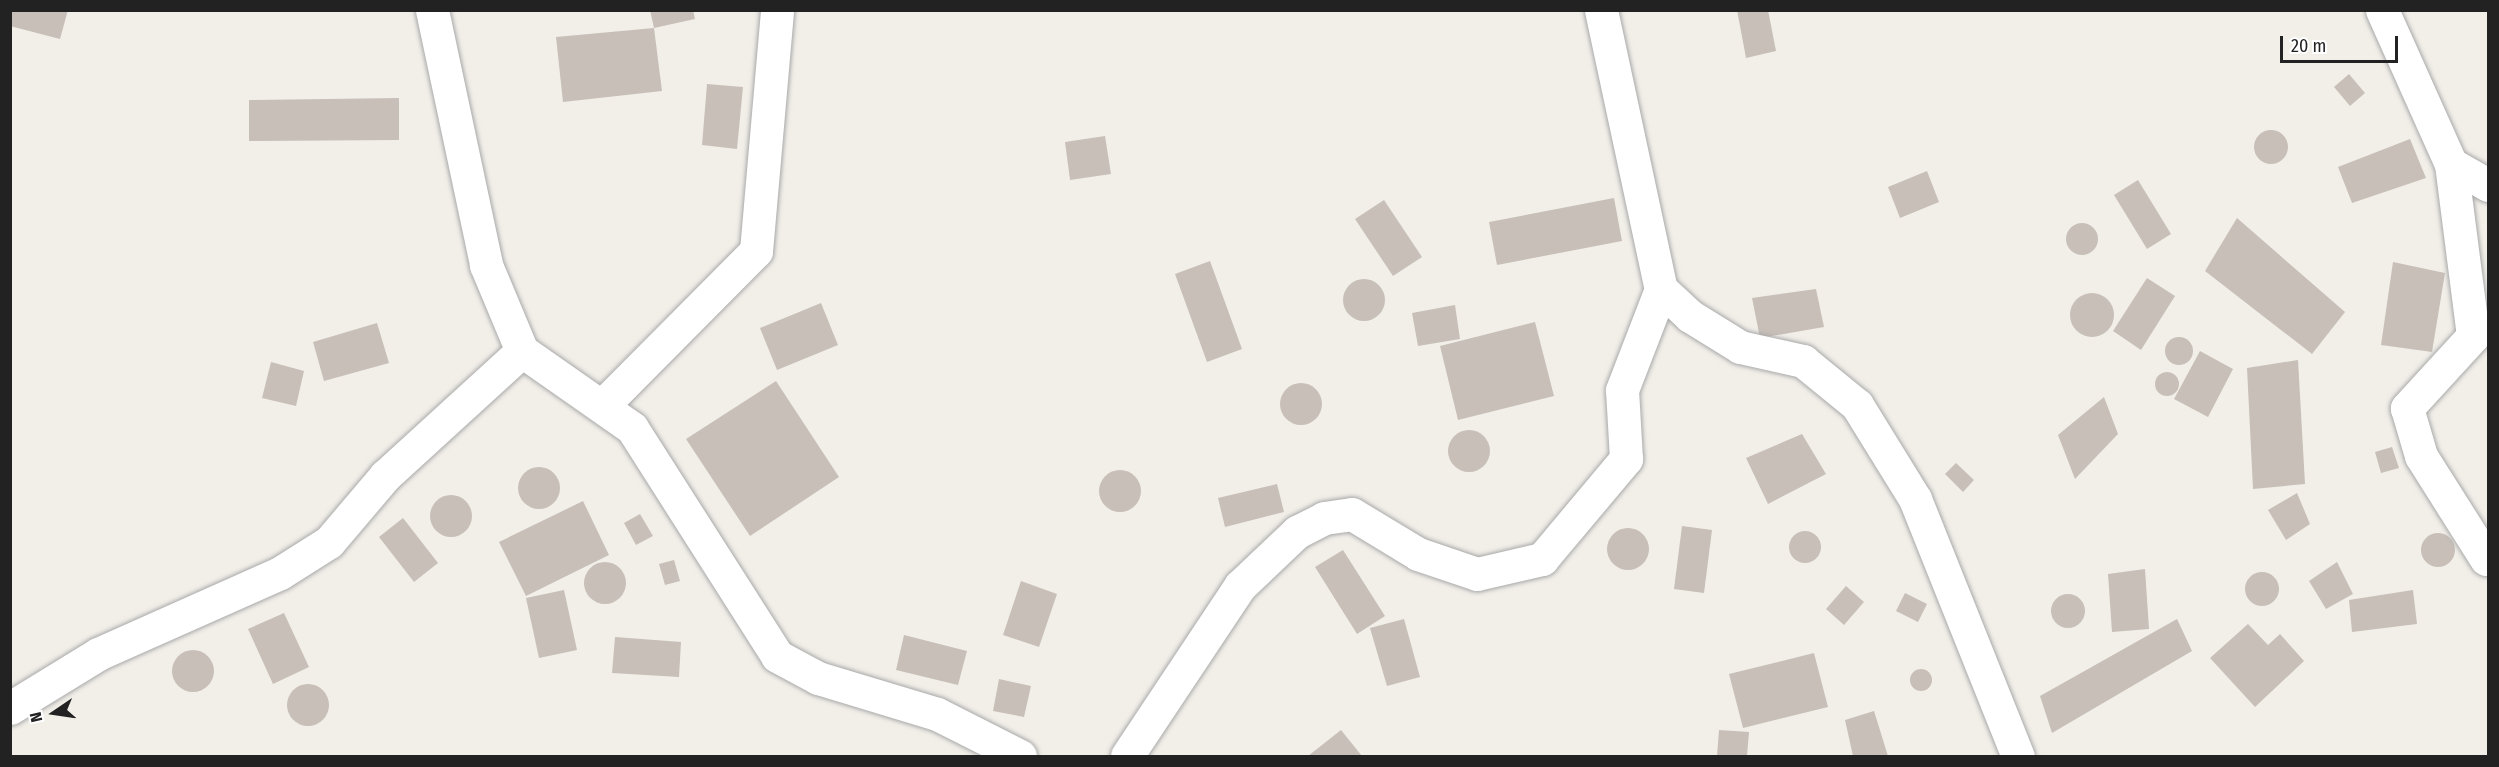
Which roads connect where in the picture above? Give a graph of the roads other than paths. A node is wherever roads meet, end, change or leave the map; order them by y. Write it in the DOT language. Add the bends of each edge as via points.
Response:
graph roads {
  1 [pos="432,10"];
  2 [pos="777,10"];
  3 [pos="1601,10"];
  4 [pos="2382,10"];
  5 [pos="2451,164"];
  6 [pos="2488,185"];
  7 [pos="1661,289"];
  8 [pos="522,351"];
  9 [pos="603,405"];
  10 [pos="2486,559"];
  11 [pos="10,708"];
  12 [pos="1020,756"];
  13 [pos="1127,756"];
  14 [pos="2018,756"];
  1 -- 8 [label="street" via="486,265"];
  2 -- 9 [label="street" via="756,251"];
  3 -- 7 [label="street"];
  4 -- 5 [label="street"];
  5 -- 6 [label="street"];
  5 -- 10 [label="street" via="2473,336 2407,408 2421,456"];
  7 -- 13 [label="street" via="1622,390 1626,459 1542,559 1477,574 1418,554 1352,514 1324,518 1297,532 1240,586"];
  7 -- 14 [label="street" via="1690,316 1740,347 1803,361 1857,405 1915,499"];
  8 -- 9 [label="street"];
  8 -- 11 [label="street" via="385,476 328,542 280,573 98,654"];
  9 -- 12 [label="street" via="632,428 680,496 777,656 818,678 937,714"];
}
